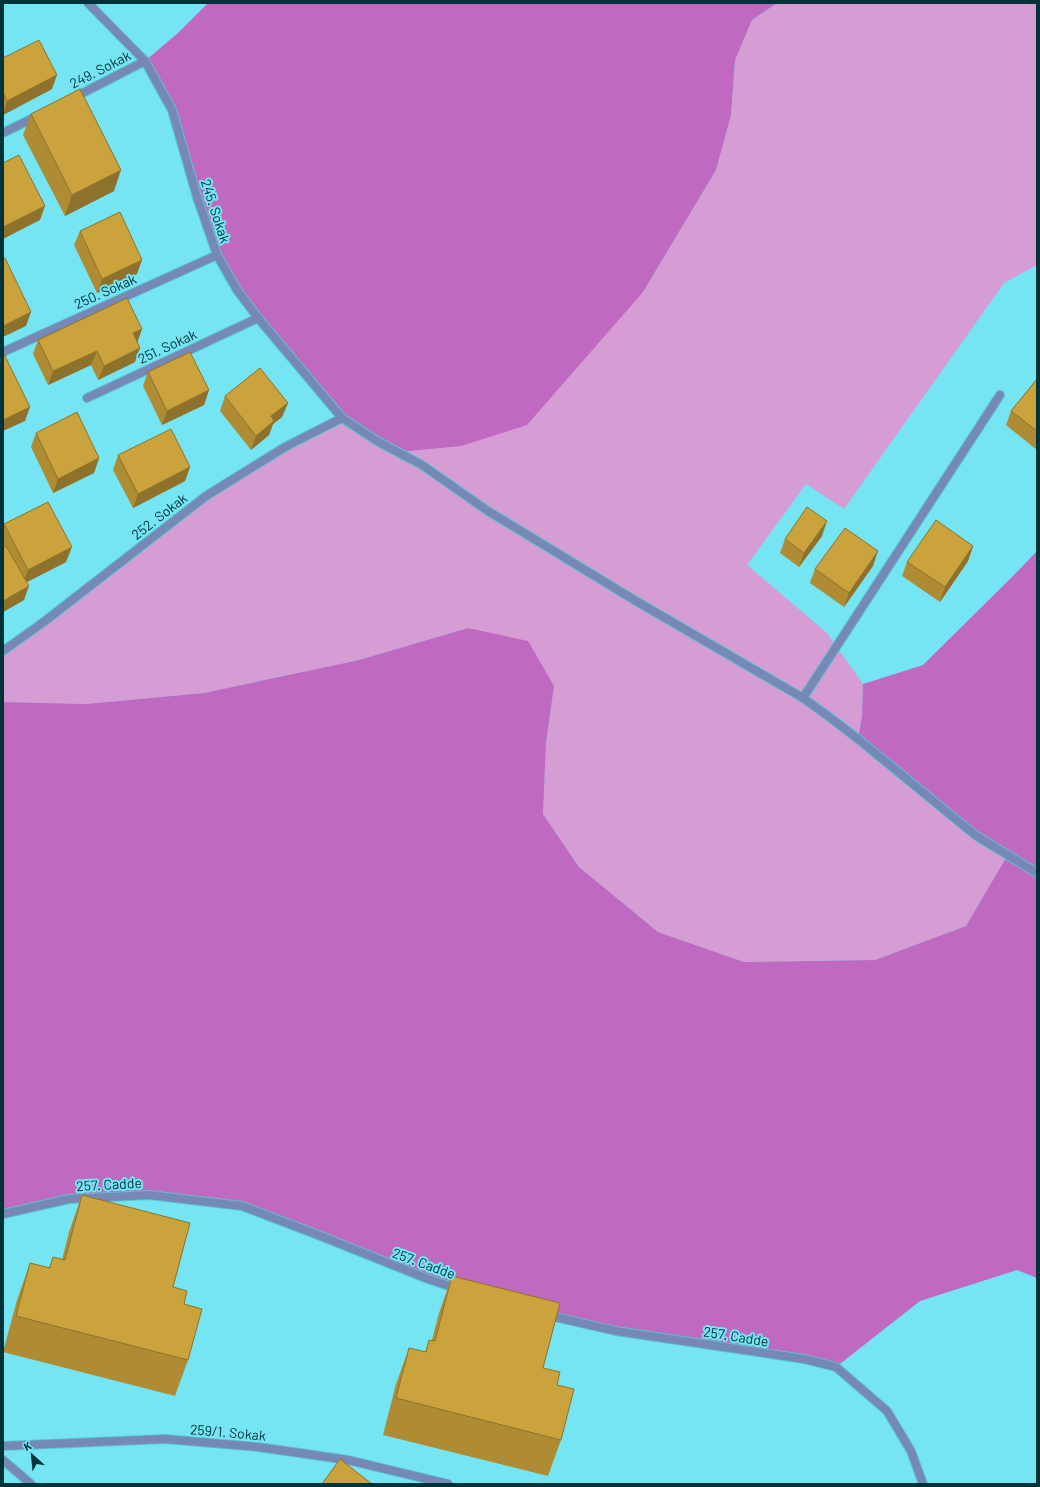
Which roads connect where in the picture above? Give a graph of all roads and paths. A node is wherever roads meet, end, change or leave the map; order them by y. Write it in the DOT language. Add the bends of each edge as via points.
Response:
graph roads {
  1 [pos="88,3"];
  2 [pos="145,61"];
  3 [pos="67,100"];
  4 [pos="46,111"];
  5 [pos="3,133"];
  6 [pos="217,255"];
  7 [pos="258,318"];
  8 [pos="3,352"];
  9 [pos="1000,395"];
  10 [pos="87,398"];
  11 [pos="342,418"];
  12 [pos="3,651"];
  13 [pos="803,698"];
  14 [pos="1037,872"];
  15 [pos="3,1214"];
  16 [pos="465,1291"];
  17 [pos="540,1313"];
  18 [pos="3,1446"];
  19 [pos="3,1460"];
  20 [pos="31,1484"];
  21 [pos="448,1484"];
  22 [pos="923,1484"];
  1 -- 2 [label="street, 245. Sokak"];
  2 -- 3 [label="street, 249. Sokak"];
  2 -- 6 [label="street, 245. Sokak" via="172,110"];
  4 -- 5 [label="street"];
  6 -- 7 [label="street, 245. Sokak" via="237,290"];
  6 -- 8 [label="street, 250. Sokak"];
  7 -- 10 [label="street, 251. Sokak"];
  7 -- 11 [label="street, 245. Sokak"];
  9 -- 13 [label="street"];
  11 -- 12 [label="street, 252. Sokak" via="285,447 206,496"];
  11 -- 13 [label="street, 245. Sokak" via="377,441 422,465 488,511 636,601"];
  13 -- 14 [label="street, 245. Sokak" via="858,739 975,835"];
  15 -- 16 [label="street, 257. Cadde" via="68,1199 149,1195 242,1206"];
  17 -- 22 [label="street, 257. Cadde" via="616,1331 804,1359 836,1367 887,1411 911,1451"];
  18 -- 21 [label="street, 259/1. Sokak" via="165,1439 250,1446 348,1460"];
  19 -- 20 [label="street"];
}
